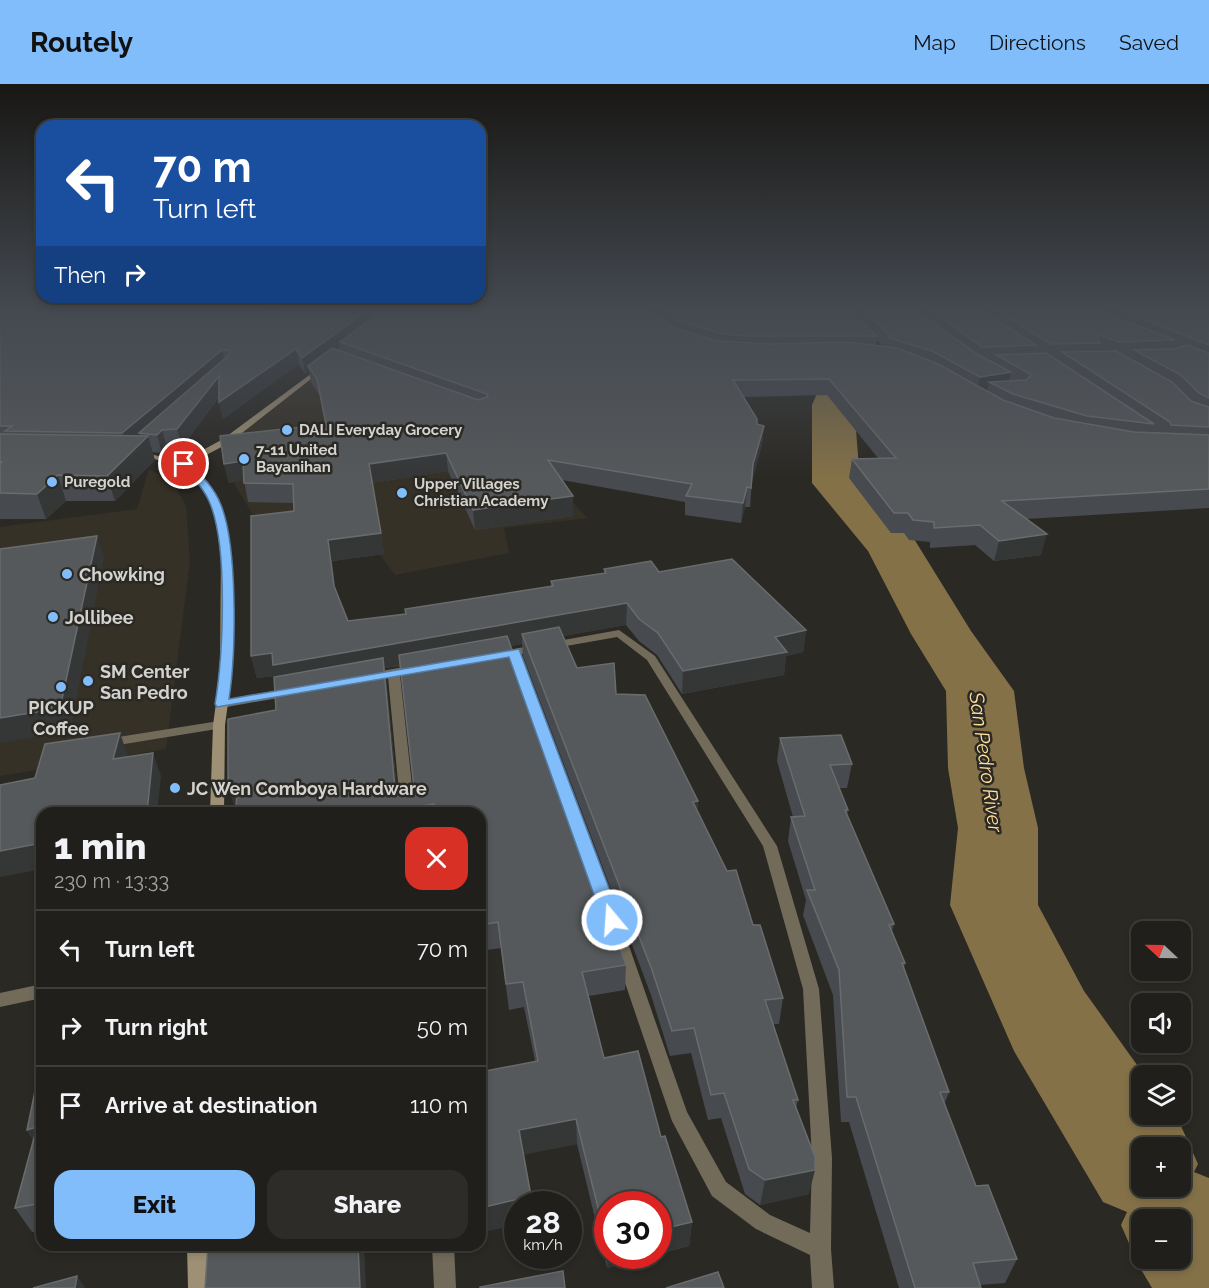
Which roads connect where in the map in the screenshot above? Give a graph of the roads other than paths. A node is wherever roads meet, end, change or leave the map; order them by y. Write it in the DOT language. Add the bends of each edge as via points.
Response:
graph roads {
  1 [pos="326,365"];
  2 [pos="142,444"];
  3 [pos="184,464"];
  4 [pos="514,652"];
  5 [pos="482,658"];
  6 [pos="427,667"];
  7 [pos="394,673"];
  8 [pos="360,679"];
  9 [pos="302,690"];
  10 [pos="222,704"];
  11 [pos="219,725"];
  12 [pos="96,744"];
  13 [pos="217,807"];
  14 [pos="407,807"];
  15 [pos="36,992"];
  16 [pos="0,1000"];
  17 [pos="820,1249"];
  18 [pos="198,1251"];
  19 [pos="443,1251"];
  20 [pos="199,1288"];
  21 [pos="445,1288"];
  22 [pos="823,1288"];
  1 -- 3 [label="street" via="226,441"];
  2 -- 3 [label="street" via="132,454"];
  3 -- 10 [label="street" via="205,484 213,499 226,548 226,674"];
  4 -- 5 [label="street"];
  4 -- 17 [label="street" via="679,1115 719,1189 763,1222"];
  4 -- 17 [label="street" via="619,633 651,658 770,846 811,989 822,1158"];
  6 -- 7 [label="street"];
  7 -- 8 [label="street"];
  7 -- 14 [label="street"];
  9 -- 10 [label="street"];
  10 -- 11 [label="street"];
  11 -- 12 [label="street"];
  11 -- 13 [label="street"];
  15 -- 16 [label="street"];
  17 -- 22 [label="street"];
  18 -- 20 [label="street"];
  19 -- 21 [label="street"];
}
